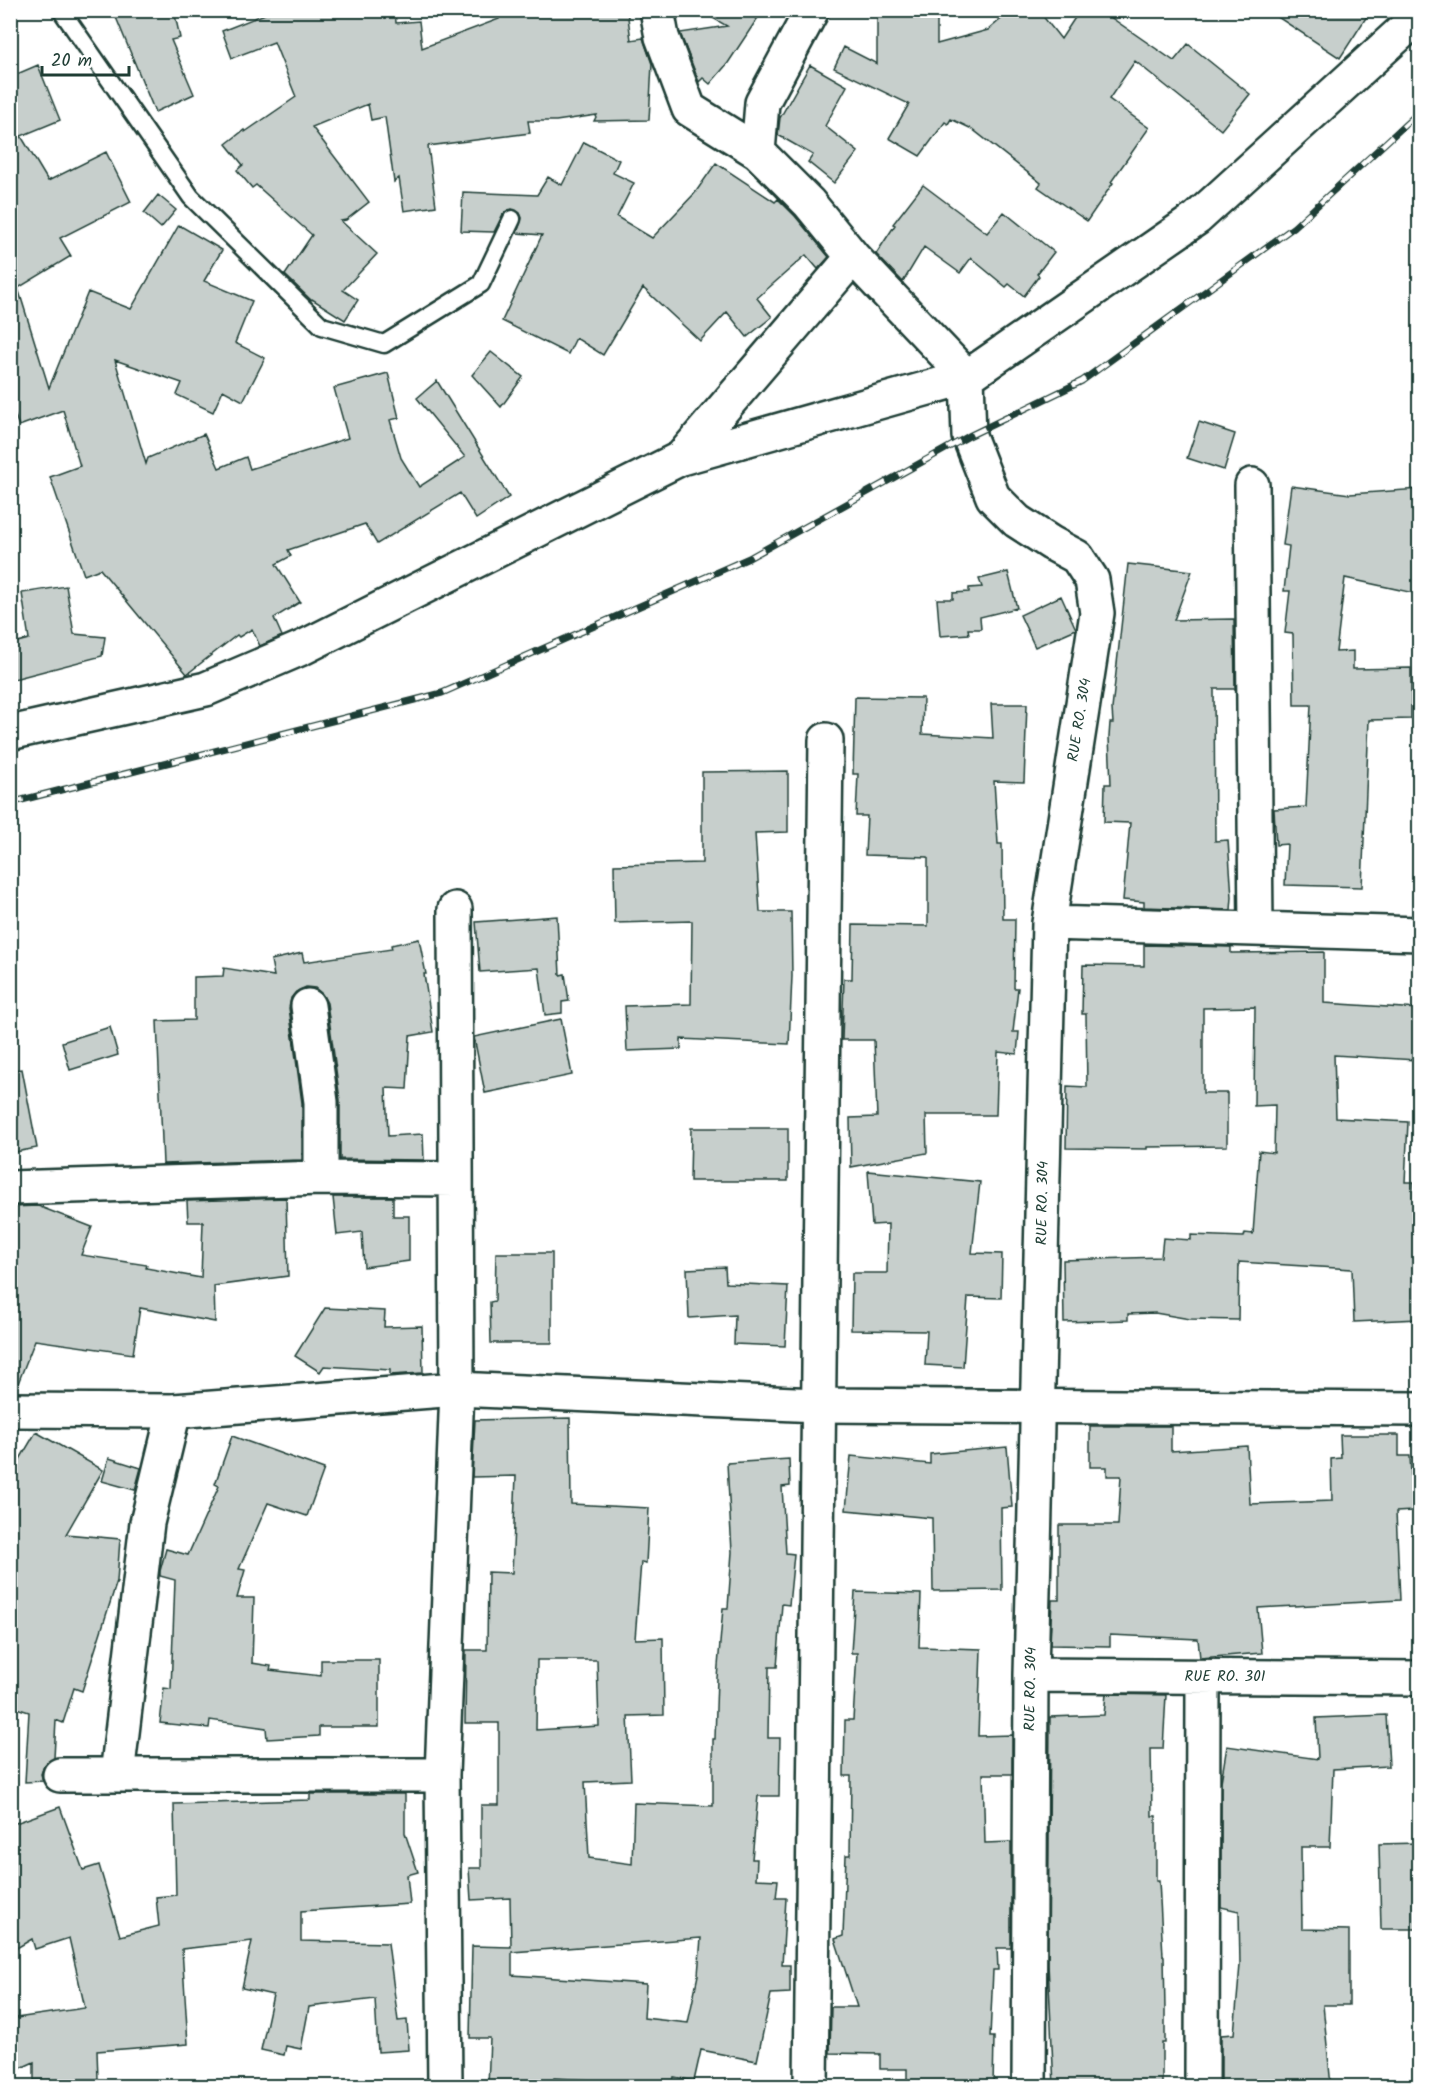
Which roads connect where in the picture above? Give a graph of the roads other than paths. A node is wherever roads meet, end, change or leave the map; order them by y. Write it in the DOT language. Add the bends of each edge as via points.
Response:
graph roads {
  1 [pos="62,10"];
  2 [pos="657,10"];
  3 [pos="812,10"];
  4 [pos="1419,15"];
  5 [pos="758,152"];
  6 [pos="512,219"];
  7 [pos="853,257"];
  8 [pos="967,377"];
  9 [pos="681,458"];
  10 [pos="1252,485"];
  11 [pos="10,733"];
  12 [pos="826,740"];
  13 [pos="455,909"];
  14 [pos="1049,923"];
  15 [pos="1256,929"];
  16 [pos="1419,934"];
  17 [pos="308,1006"];
  18 [pos="321,1178"];
  19 [pos="456,1179"];
  20 [pos="10,1188"];
  21 [pos="457,1389"];
  22 [pos="818,1405"];
  23 [pos="1039,1407"];
  24 [pos="1419,1409"];
  25 [pos="10,1410"];
  26 [pos="174,1411"];
  27 [pos="1031,1676"];
  28 [pos="1203,1677"];
  29 [pos="1419,1678"];
  30 [pos="60,1775"];
  31 [pos="117,1775"];
  32 [pos="442,1775"];
  33 [pos="445,2086"];
  34 [pos="811,2086"];
  35 [pos="1029,2086"];
  36 [pos="1202,2086"];
  1 -- 6 [label="lane" via="191,197 322,326 384,344 481,284"];
  2 -- 5 [label="street" via="662,37 689,109"];
  3 -- 5 [label="street" via="762,103"];
  4 -- 8 [label="street" via="1197,218"];
  5 -- 7 [label="street" via="809,203"];
  7 -- 8 [label="street"];
  7 -- 9 [label="street"];
  8 -- 9 [label="street"];
  8 -- 14 [label="street, RUE RO. 304" via="969,436 993,496 1017,521 1077,557 1092,580 1097,613"];
  9 -- 11 [label="street" via="304,647 206,689"];
  10 -- 15 [label="street"];
  12 -- 22 [label="street"];
  13 -- 19 [label="street"];
  14 -- 15 [label="street"];
  14 -- 23 [label="street, RUE RO. 304"];
  15 -- 16 [label="street"];
  17 -- 18 [label="street" via="321,1102"];
  18 -- 19 [label="street"];
  18 -- 20 [label="street"];
  19 -- 21 [label="street"];
  21 -- 22 [label="street"];
  21 -- 26 [label="street"];
  21 -- 32 [label="street"];
  22 -- 23 [label="street"];
  22 -- 34 [label="street"];
  23 -- 24 [label="street"];
  23 -- 27 [label="street, RUE RO. 304"];
  25 -- 26 [label="street"];
  26 -- 31 [label="street" via="147,1523"];
  27 -- 28 [label="street, RUE RO. 301"];
  27 -- 35 [label="street, RUE RO. 304"];
  28 -- 29 [label="street, RUE RO. 301"];
  28 -- 36 [label="street"];
  30 -- 31 [label="street"];
  31 -- 32 [label="street"];
  32 -- 33 [label="street"];
}
